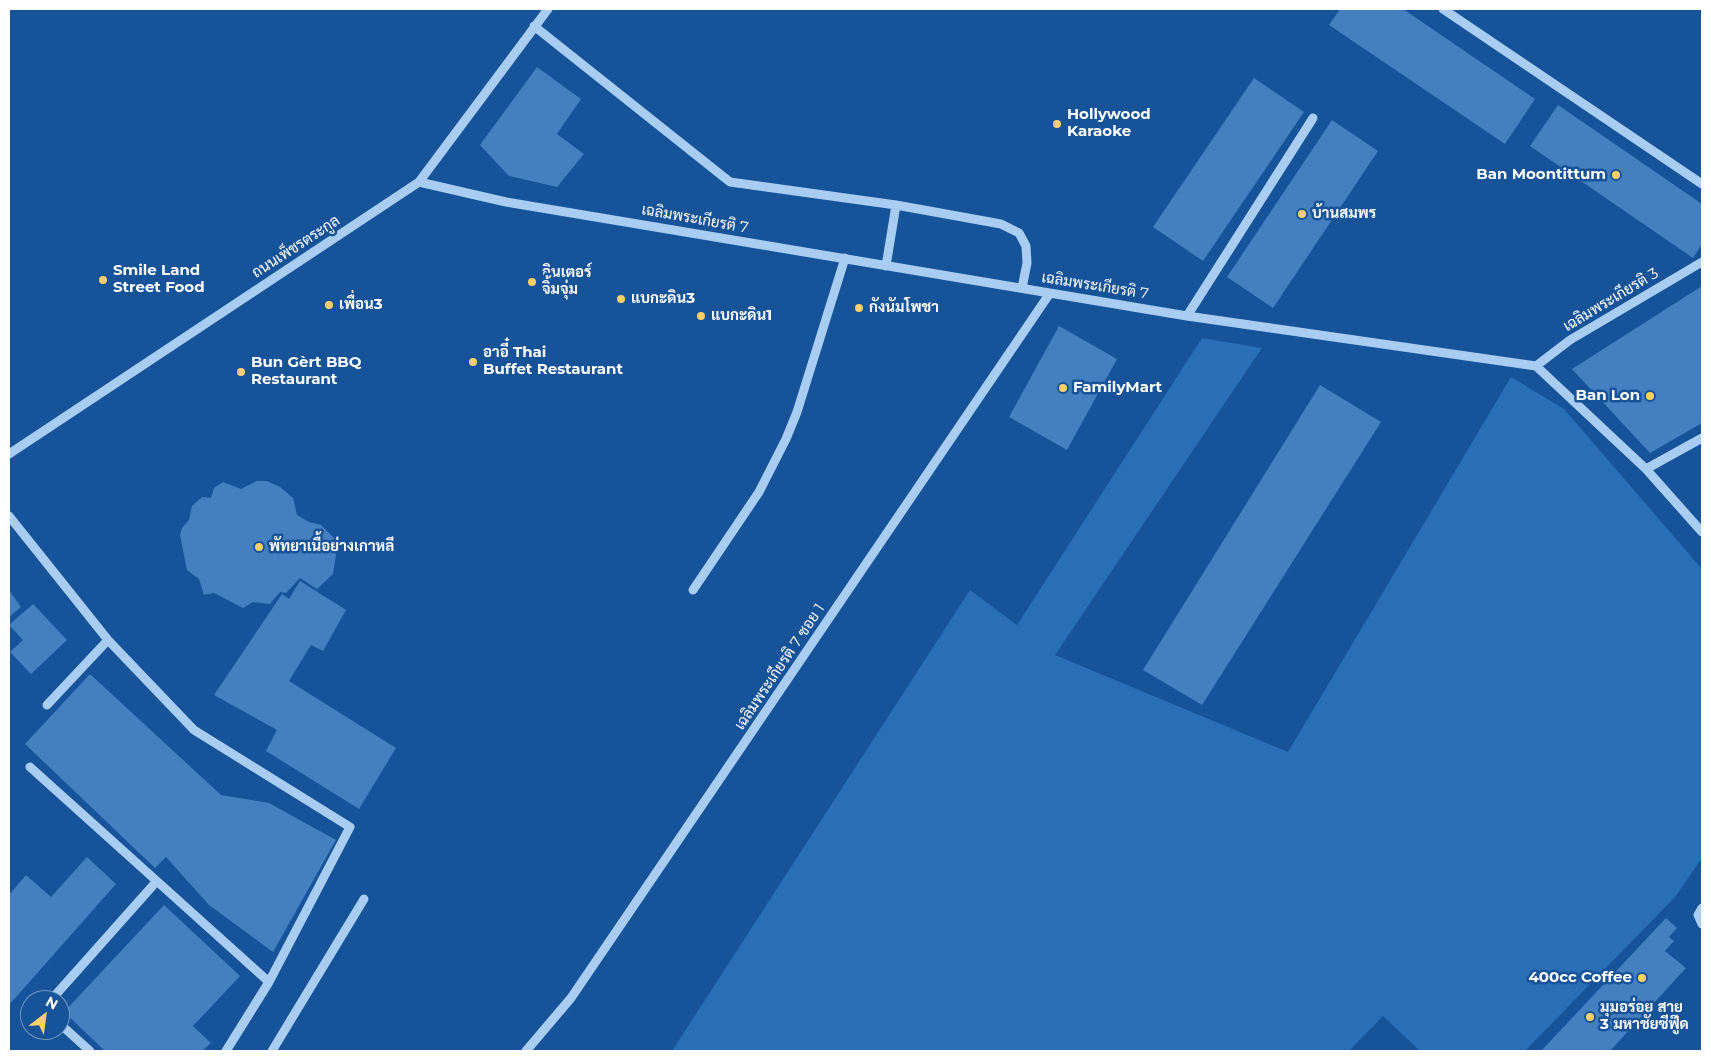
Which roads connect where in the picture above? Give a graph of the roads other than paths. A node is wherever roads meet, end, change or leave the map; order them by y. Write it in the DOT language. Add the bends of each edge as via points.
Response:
graph roads {
  1 [pos="548,9"];
  2 [pos="1443,9"];
  3 [pos="534,26"];
  4 [pos="1313,118"];
  5 [pos="419,182"];
  6 [pos="1702,184"];
  7 [pos="896,205"];
  8 [pos="844,258"];
  9 [pos="1702,262"];
  10 [pos="886,266"];
  11 [pos="1022,288"];
  12 [pos="1050,293"];
  13 [pos="1187,316"];
  14 [pos="1536,366"];
  15 [pos="1702,438"];
  16 [pos="9,454"];
  17 [pos="1646,469"];
  18 [pos="9,516"];
  19 [pos="1702,532"];
  20 [pos="693,590"];
  21 [pos="108,640"];
  22 [pos="47,705"];
  23 [pos="30,767"];
  24 [pos="156,882"];
  25 [pos="364,900"];
  26 [pos="1702,908"];
  27 [pos="1702,924"];
  28 [pos="269,982"];
  29 [pos="60,990"];
  30 [pos="70,1033"];
  31 [pos="90,1051"];
  32 [pos="226,1051"];
  33 [pos="272,1051"];
  34 [pos="526,1051"];
  1 -- 3 [label="street, ถนนเพ็ชรตระกูล"];
  2 -- 6 [label="street"];
  3 -- 5 [label="street, ถนนเพ็ชรตระกูล"];
  3 -- 7 [label="street" via="730,182"];
  4 -- 13 [label="street"];
  5 -- 8 [label="street, เฉลิมพระเกียรติ 7" via="506,202"];
  5 -- 16 [label="street, ถนนเพ็ชรตระกูล"];
  7 -- 10 [label="street"];
  7 -- 11 [label="street" via="1001,224 1019,233 1026,246 1027,263"];
  8 -- 10 [label="street, เฉลิมพระเกียรติ 7"];
  8 -- 20 [label="street" via="786,439 759,492"];
  9 -- 14 [label="street, เฉลิมพระเกียรติ 3" via="1570,340"];
  10 -- 11 [label="street, เฉลิมพระเกียรติ 7"];
  11 -- 12 [label="street, เฉลิมพระเกียรติ 7"];
  12 -- 13 [label="street, เฉลิมพระเกียรติ 7"];
  12 -- 34 [label="street, เฉลิมพระเกียรติ 7 ซอย 1" via="572,998"];
  13 -- 14 [label="street, เฉลิมพระเกียรติ 7"];
  14 -- 17 [label="street"];
  15 -- 17 [label="street"];
  17 -- 19 [label="street"];
  18 -- 21 [label="street"];
  21 -- 22 [label="street"];
  21 -- 28 [label="street" via="194,730 350,827"];
  23 -- 24 [label="street"];
  24 -- 28 [label="street"];
  24 -- 29 [label="street"];
  25 -- 33 [label="street"];
  26 -- 27 [label="street" via="1698,915"];
  28 -- 32 [label="street"];
  30 -- 31 [label="street"];
}
